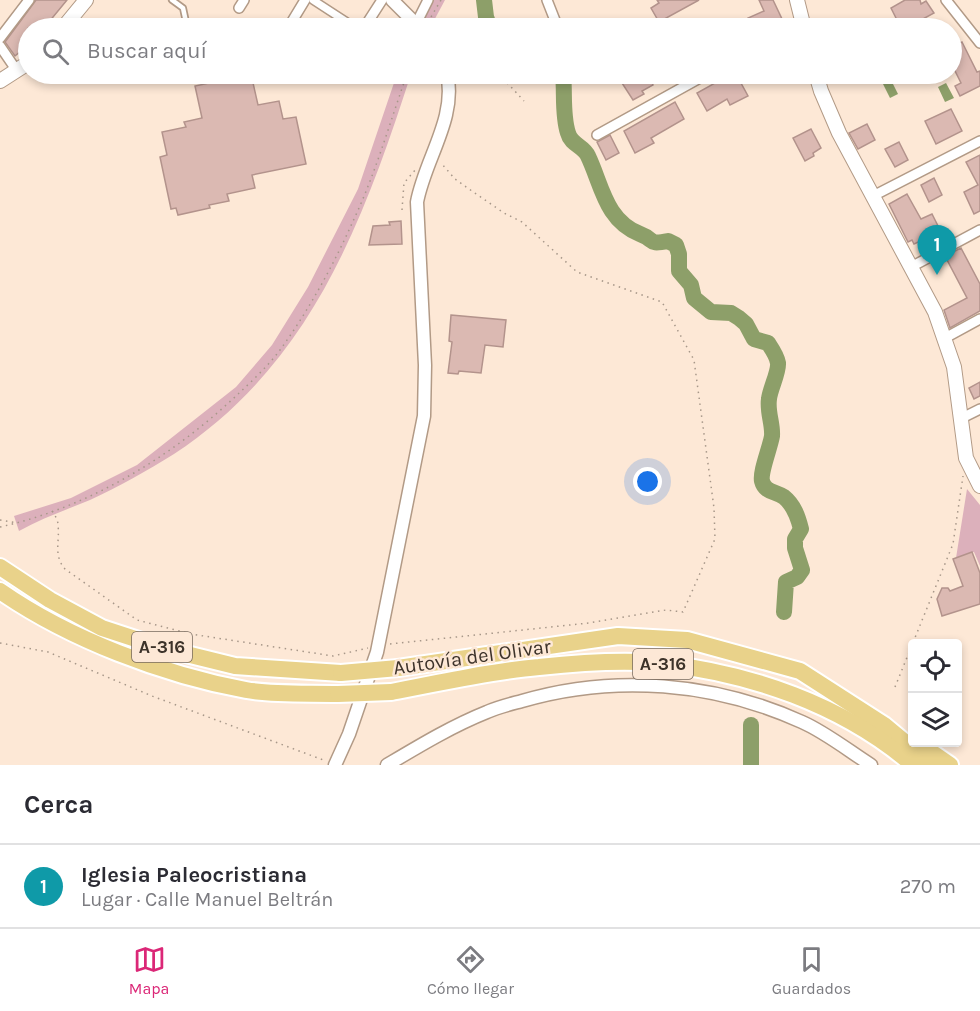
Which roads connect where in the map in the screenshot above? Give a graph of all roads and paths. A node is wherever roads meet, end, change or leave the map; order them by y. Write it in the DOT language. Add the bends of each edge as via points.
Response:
graph roads {
  1 [pos="29,0"];
  2 [pos="86,0"];
  3 [pos="172,0"];
  4 [pos="305,0"];
  5 [pos="313,0"];
  6 [pos="382,0"];
  7 [pos="392,0"];
  8 [pos="428,0"];
  9 [pos="441,0"];
  10 [pos="547,0"];
  11 [pos="797,0"];
  12 [pos="946,0"];
  13 [pos="71,18"];
  14 [pos="185,18"];
  15 [pos="294,18"];
  16 [pos="341,18"];
  17 [pos="370,18"];
  18 [pos="411,18"];
  19 [pos="423,18"];
  20 [pos="427,18"];
  21 [pos="554,18"];
  22 [pos="802,18"];
  23 [pos="960,18"];
  24 [pos="962,20"];
  25 [pos="0,38"];
  26 [pos="980,43"];
  27 [pos="0,46"];
  28 [pos="6,75"];
  29 [pos="404,84"];
  30 [pos="448,84"];
  31 [pos="509,84"];
  32 [pos="689,84"];
  33 [pos="820,84"];
  34 [pos="524,101"];
  35 [pos="597,135"];
  36 [pos="980,141"];
  37 [pos="431,157"];
  38 [pos="873,196"];
  39 [pos="402,210"];
  40 [pos="980,230"];
  41 [pos="911,267"];
  42 [pos="980,319"];
  43 [pos="945,338"];
  44 [pos="980,409"];
  45 [pos="960,419"];
  46 [pos="966,458"];
  47 [pos="980,486"];
  48 [pos="52,511"];
  49 [pos="0,520"];
  50 [pos="18,523"];
  51 [pos="0,527"];
  52 [pos="0,567"];
  53 [pos="0,591"];
  54 [pos="0,642"];
  55 [pos="379,645"];
  56 [pos="800,671"];
  57 [pos="895,687"];
  58 [pos="908,736"];
  59 [pos="925,747"];
  60 [pos="335,765"];
  61 [pos="387,765"];
  62 [pos="871,765"];
  63 [pos="913,765"];
  64 [pos="932,765"];
  65 [pos="950,765"];
  1 -- 25 [label="street"];
  2 -- 13 [label="main road"];
  3 -- 14 [label="lane" via="183,8"];
  4 -- 15 [label="street"];
  5 -- 16 [label="street"];
  6 -- 17 [label="street"];
  7 -- 18 [label="street"];
  8 -- 19 [label="street"];
  9 -- 20 [label="path"];
  10 -- 21 [label="street"];
  11 -- 22 [label="main road"];
  12 -- 23 [label="street"];
  24 -- 26 [label="street"];
  27 -- 28 [label="street"];
  29 -- 48 [label="path" via="354,219 324,279 279,350 221,410 166,454 99,492"];
  30 -- 37 [label="street" via="444,122"];
  31 -- 34 [label="path"];
  32 -- 35 [label="street"];
  33 -- 38 [label="main road" via="832,119"];
  36 -- 38 [label="street"];
  37 -- 39 [label="path" via="412,171 404,183"];
  37 -- 55 [label="street" via="417,202 424,416"];
  37 -- 55 [label="path" via="455,179 522,222 577,272 662,302 694,360 715,538 683,612 666,610 589,623"];
  38 -- 41 [label="main road"];
  40 -- 41 [label="street"];
  41 -- 43 [label="main road"];
  42 -- 43 [label="street"];
  43 -- 45 [label="main road" via="954,367"];
  44 -- 45 [label="street"];
  45 -- 46 [label="main road"];
  46 -- 47 [label="main road"];
  46 -- 57 [label="path" via="953,544"];
  48 -- 50 [label="path"];
  48 -- 55 [label="path" via="59,522 59,562 137,620 191,634 333,656"];
  49 -- 50 [label="path"];
  50 -- 51 [label="path"];
  52 -- 56 [label="highway, Autovía del Olivar / A-316, bridge" via="102,628 235,666 341,673 618,636 687,640"];
  53 -- 63 [label="highway, Autovía del Olivar / A-316, bridge" via="77,636 162,669 247,690 391,692 537,667 596,663 656,663 728,673 813,701 892,747"];
  54 -- 60 [label="path" via="48,652"];
  55 -- 60 [label="street"];
  56 -- 58 [label="highway"];
  56 -- 64 [label="highway, Autovía del Olivar / A-316" via="884,725"];
  59 -- 65 [label="highway"];
  61 -- 62 [label="street" via="488,711 591,686 654,684 726,695 803,722"];
}
